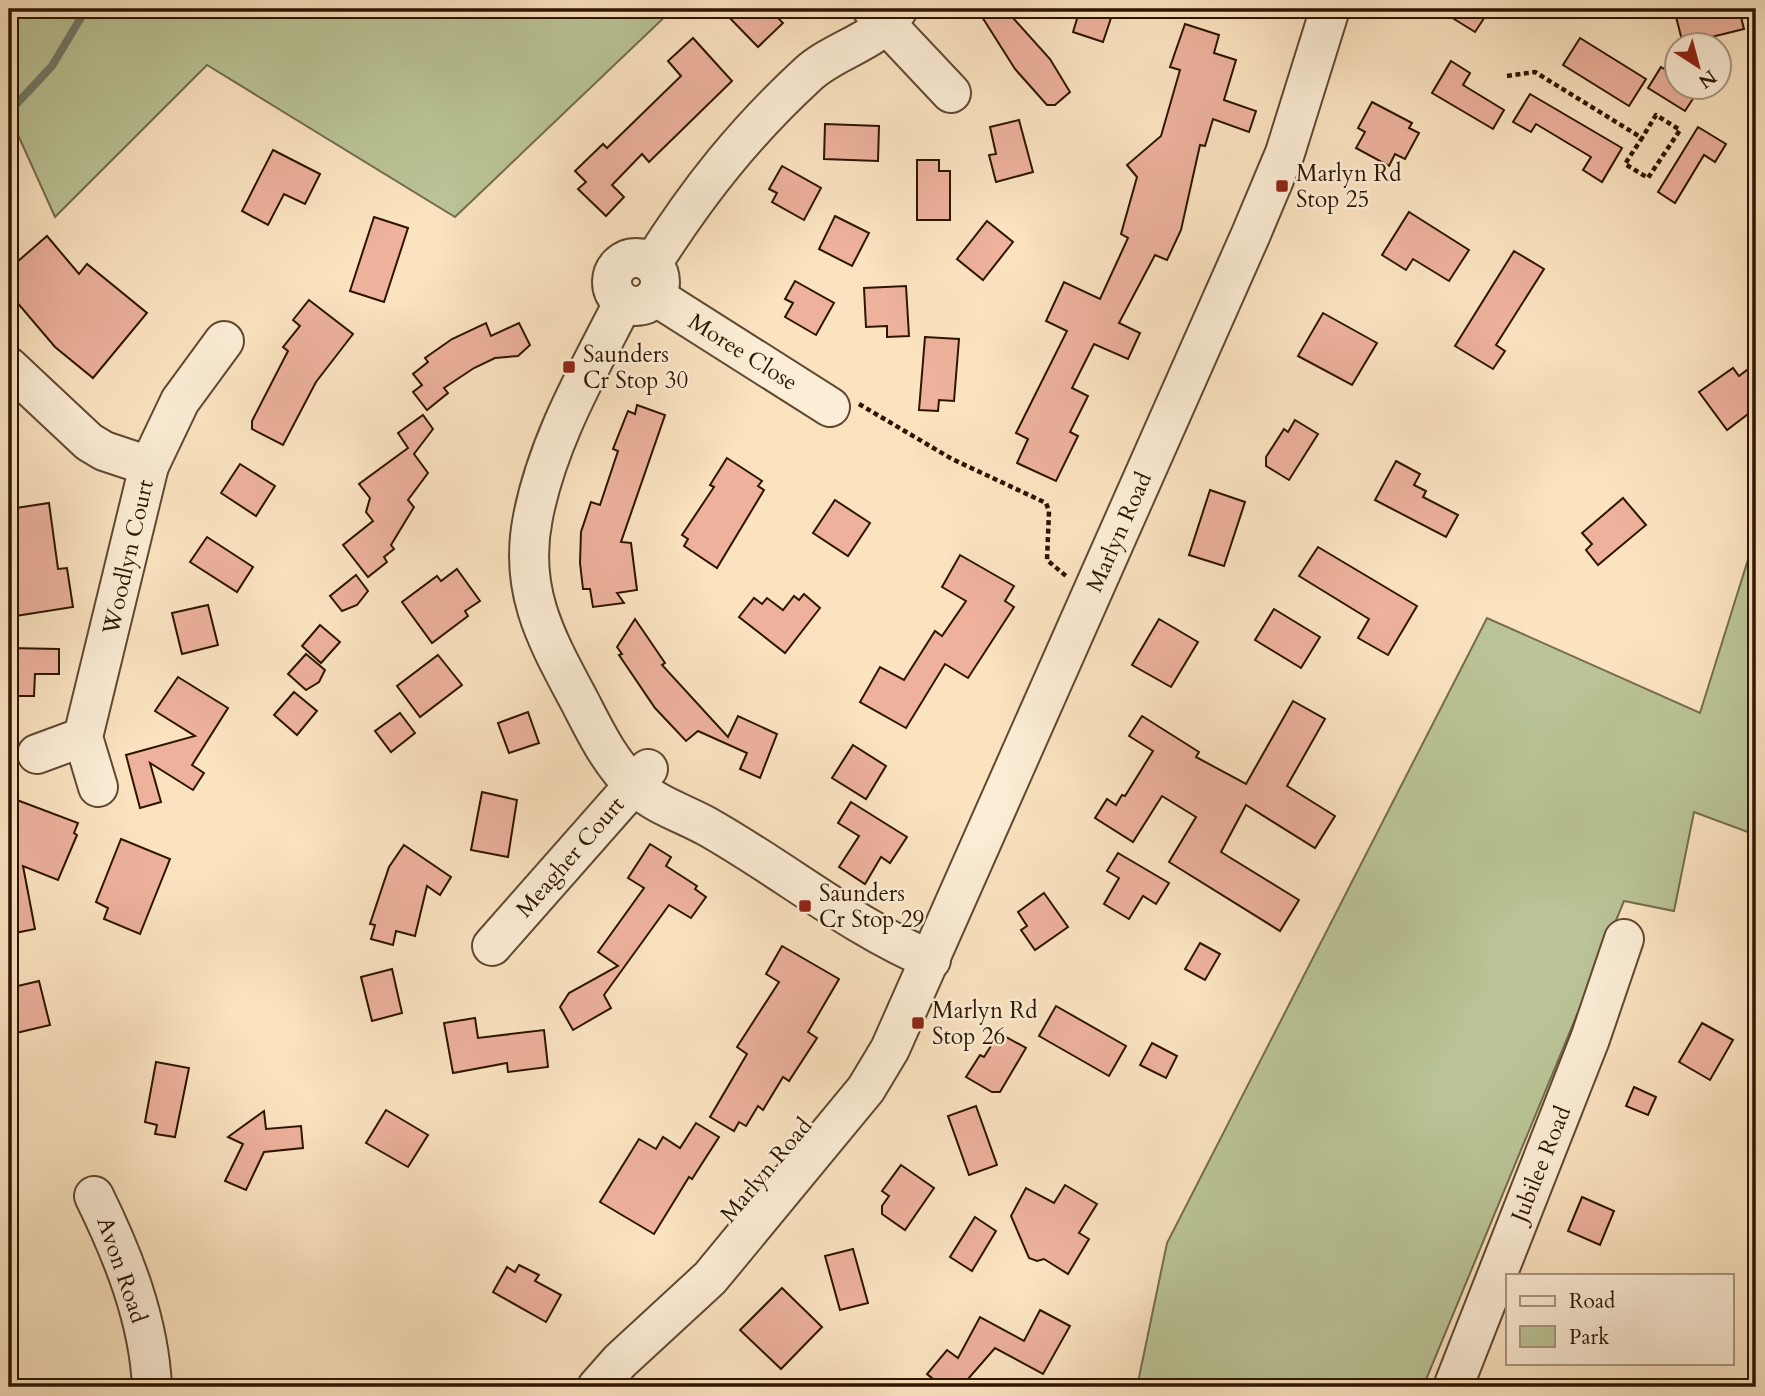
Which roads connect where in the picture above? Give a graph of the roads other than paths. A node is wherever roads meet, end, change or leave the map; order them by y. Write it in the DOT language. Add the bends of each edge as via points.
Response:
graph roads {
  1 [pos="1330,9"];
  2 [pos="881,13"];
  3 [pos="951,93"];
  4 [pos="644,288"];
  5 [pos="225,341"];
  6 [pos="9,367"];
  7 [pos="830,407"];
  8 [pos="149,466"];
  9 [pos="83,737"];
  10 [pos="37,754"];
  11 [pos="641,777"];
  12 [pos="98,787"];
  13 [pos="1623,939"];
  14 [pos="492,946"];
  15 [pos="931,960"];
  16 [pos="94,1196"];
  17 [pos="152,1387"];
  18 [pos="597,1387"];
  19 [pos="1453,1387"];
  1 -- 15 [label="street, Marlyn Road" via="1285,153"];
  2 -- 3 [label="street"];
  2 -- 4 [label="street" via="810,72 712,174"];
  4 -- 7 [label="street, Moree Close"];
  4 -- 11 [label="street" via="559,429 532,518 530,558 533,596 555,660 578,698"];
  5 -- 8 [label="street" via="180,401"];
  6 -- 8 [label="street, Woodlyn Court" via="89,442 104,452"];
  8 -- 9 [label="street, Woodlyn Court"];
  9 -- 10 [label="street"];
  9 -- 12 [label="street"];
  11 -- 14 [label="street, Meagher Court"];
  11 -- 15 [label="street" via="707,826 855,921"];
  13 -- 19 [label="street, Jubilee Road" via="1590,1039"];
  15 -- 18 [label="street, Marlyn Road" via="866,1089 710,1278"];
  16 -- 17 [label="street, Avon Road" via="134,1291"];
}
